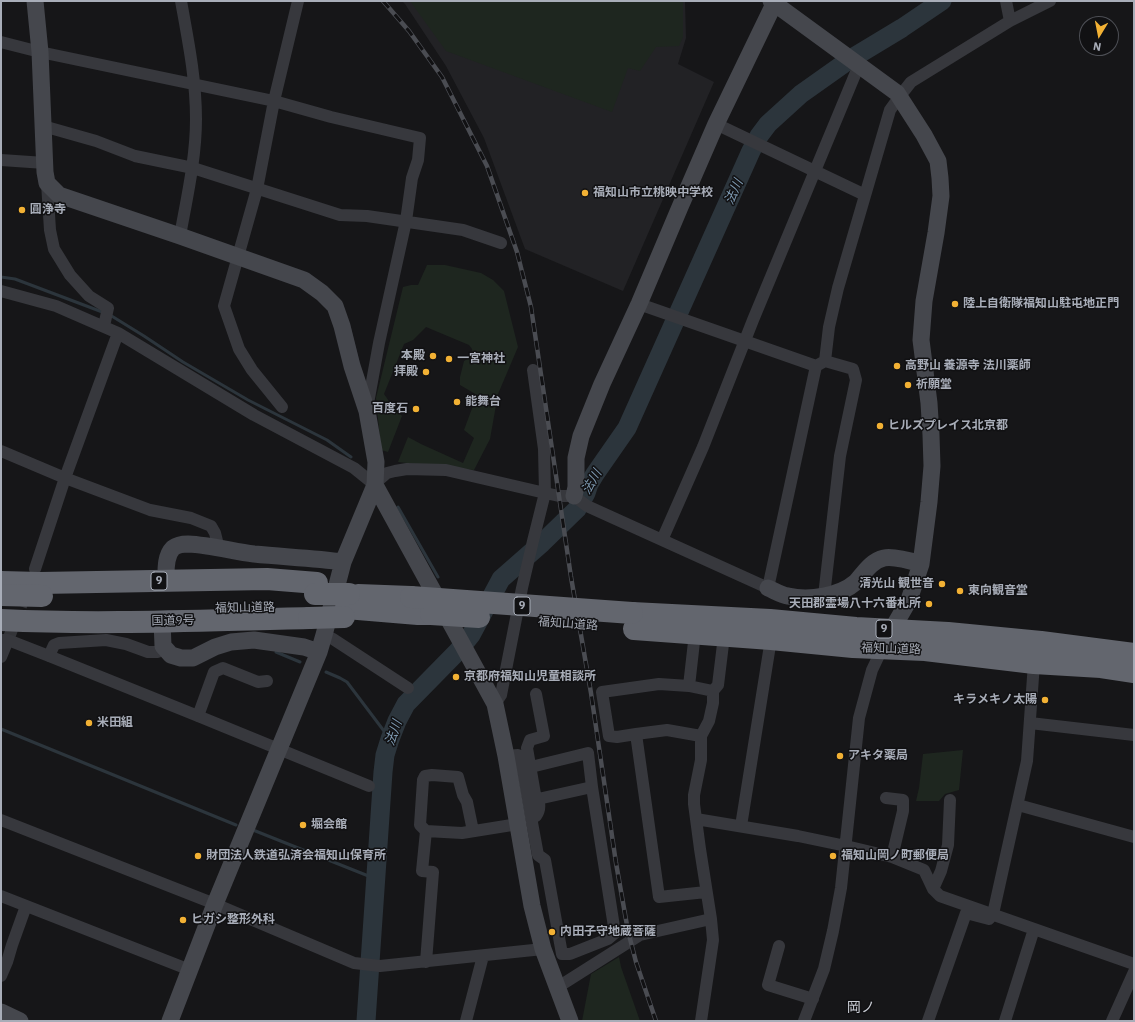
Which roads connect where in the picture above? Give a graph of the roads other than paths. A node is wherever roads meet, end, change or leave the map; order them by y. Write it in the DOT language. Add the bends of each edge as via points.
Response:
graph roads {
  1 [pos="35,1"];
  2 [pos="181,1"];
  3 [pos="298,1"];
  4 [pos="1006,1"];
  5 [pos="1050,1"];
  6 [pos="779,4"];
  7 [pos="1010,21"];
  8 [pos="1,42"];
  9 [pos="40,52"];
  10 [pos="859,65"];
  11 [pos="194,84"];
  12 [pos="900,96"];
  13 [pos="274,101"];
  14 [pos="716,124"];
  15 [pos="43,126"];
  16 [pos="1,160"];
  17 [pos="45,163"];
  18 [pos="192,168"];
  19 [pos="814,171"];
  20 [pos="47,183"];
  21 [pos="257,189"];
  22 [pos="865,195"];
  23 [pos="406,221"];
  24 [pos="180,236"];
  25 [pos="501,243"];
  26 [pos="238,257"];
  27 [pos="1,291"];
  28 [pos="639,304"];
  29 [pos="106,318"];
  30 [pos="118,333"];
  31 [pos="745,342"];
  32 [pos="820,363"];
  33 [pos="533,370"];
  34 [pos="282,407"];
  35 [pos="367,410"];
  36 [pos="1,451"];
  37 [pos="65,478"];
  38 [pos="375,485"];
  39 [pos="545,493"];
  40 [pos="575,497"];
  41 [pos="662,540"];
  42 [pos="216,547"];
  43 [pos="343,562"];
  44 [pos="921,564"];
  45 [pos="35,569"];
  46 [pos="166,580"];
  47 [pos="1,582"];
  48 [pos="768,588"];
  49 [pos="1,596"];
  50 [pos="824,596"];
  51 [pos="313,601"];
  52 [pos="347,601"];
  53 [pos="42,603"];
  54 [pos="413,605"];
  55 [pos="1,609"];
  56 [pos="162,621"];
  57 [pos="633,621"];
  58 [pos="891,630"];
  59 [pos="694,633"];
  60 [pos="3,634"];
  61 [pos="324,635"];
  62 [pos="724,636"];
  63 [pos="771,640"];
  64 [pos="163,646"];
  65 [pos="882,649"];
  66 [pos="319,652"];
  67 [pos="1134,654"];
  68 [pos="1,656"];
  69 [pos="49,656"];
  70 [pos="1034,663"];
  71 [pos="1134,672"];
  72 [pos="267,681"];
  73 [pos="689,686"];
  74 [pos="408,688"];
  75 [pos="713,691"];
  76 [pos="536,694"];
  77 [pos="495,704"];
  78 [pos="198,716"];
  79 [pos="1030,723"];
  80 [pos="636,734"];
  81 [pos="1134,735"];
  82 [pos="701,736"];
  83 [pos="279,749"];
  84 [pos="531,767"];
  85 [pos="369,786"];
  86 [pos="592,787"];
  87 [pos="886,798"];
  88 [pos="538,799"];
  89 [pos="950,800"];
  90 [pos="1018,805"];
  91 [pos="696,819"];
  92 [pos="1,820"];
  93 [pos="524,820"];
  94 [pos="741,826"];
  95 [pos="426,831"];
  96 [pos="473,831"];
  97 [pos="1134,836"];
  98 [pos="846,846"];
  99 [pos="892,857"];
  100 [pos="933,889"];
  101 [pos="706,892"];
  102 [pos="1,896"];
  103 [pos="215,904"];
  104 [pos="26,906"];
  105 [pos="993,914"];
  106 [pos="711,919"];
  107 [pos="1034,929"];
  108 [pos="779,946"];
  109 [pos="543,949"];
  110 [pos="483,956"];
  111 [pos="426,962"];
  112 [pos="1134,964"];
  113 [pos="190,970"];
  114 [pos="1134,972"];
  115 [pos="1,976"];
  116 [pos="558,987"];
  117 [pos="813,999"];
  118 [pos="1,1012"];
  119 [pos="1114,1020"];
  120 [pos="20,1021"];
  121 [pos="170,1021"];
  122 [pos="466,1021"];
  123 [pos="570,1021"];
  124 [pos="701,1021"];
  125 [pos="804,1021"];
  126 [pos="928,1021"];
  127 [pos="1005,1021"];
  1 -- 9 [label="street"];
  2 -- 11 [label="street"];
  3 -- 13 [label="street"];
  4 -- 7 [label="street"];
  5 -- 7 [label="street"];
  6 -- 10 [label="street"];
  6 -- 14 [label="street"];
  7 -- 12 [label="street" via="911,82"];
  8 -- 9 [label="street"];
  9 -- 11 [label="street"];
  9 -- 15 [label="street"];
  10 -- 12 [label="street"];
  10 -- 19 [label="street"];
  11 -- 13 [label="street"];
  11 -- 18 [label="street" via="196,119"];
  12 -- 22 [label="street" via="890,110"];
  12 -- 44 [label="street" via="938,161 941,196 924,301 921,340 929,403 932,466"];
  13 -- 21 [label="street"];
  13 -- 23 [label="street" via="420,138"];
  14 -- 19 [label="street"];
  14 -- 28 [label="street"];
  15 -- 17 [label="street"];
  15 -- 18 [label="street" via="136,156"];
  16 -- 17 [label="street"];
  17 -- 20 [label="street"];
  18 -- 21 [label="street"];
  18 -- 24 [label="street"];
  19 -- 22 [label="street"];
  19 -- 31 [label="street"];
  20 -- 24 [label="street" via="59,194"];
  20 -- 29 [label="street" via="54,249 70,275 89,296 108,308"];
  21 -- 23 [label="street" via="340,215"];
  21 -- 26 [label="street"];
  22 -- 32 [label="street"];
  23 -- 25 [label="street" via="463,230"];
  23 -- 35 [label="street"];
  24 -- 26 [label="street"];
  26 -- 34 [label="street" via="224,306 239,349 252,370"];
  26 -- 35 [label="street" via="304,280 335,306"];
  27 -- 29 [label="street"];
  28 -- 31 [label="street"];
  28 -- 40 [label="street" via="581,436 576,458"];
  29 -- 30 [label="street"];
  30 -- 37 [label="street"];
  30 -- 38 [label="street" via="254,415 354,468"];
  31 -- 32 [label="street"];
  31 -- 41 [label="street"];
  32 -- 48 [label="street"];
  32 -- 50 [label="street" via="853,369 856,380 840,456"];
  33 -- 39 [label="street" via="544,449"];
  35 -- 38 [label="street" via="376,462"];
  36 -- 37 [label="street"];
  37 -- 42 [label="street" via="150,510 191,518 211,526 217,541"];
  37 -- 45 [label="street"];
  38 -- 39 [label="street" via="387,473 395,471 446,470"];
  38 -- 43 [label="street"];
  38 -- 77 [label="street"];
  39 -- 40 [label="street"];
  39 -- 77 [label="street" via="528,560 501,695"];
  40 -- 41 [label="street" via="588,506"];
  41 -- 48 [label="street"];
  42 -- 43 [label="street" via="253,554"];
  42 -- 46 [label="street" via="186,544 173,548 166,565"];
  43 -- 61 [label="street"];
  44 -- 50 [label="street" via="884,558 874,563 855,582 840,592"];
  44 -- 58 [label="street" via="909,600"];
  46 -- 47 [label="highway, 国道9号 / 9"];
  46 -- 51 [label="highway, 国道9号 / 9" via="267,579"];
  48 -- 50 [label="street" via="788,596 806,599"];
  49 -- 53 [label="highway, 福知山道路 / 9, bridge"];
  51 -- 52 [label="highway, 国道9号 / 9"];
  51 -- 52 [label="highway, 国道9号 / 9, bridge"];
  51 -- 53 [label="highway, 福知山道路 / 9"];
  51 -- 56 [label="highway, 国道9号 / 9"];
  52 -- 54 [label="highway, 国道9号 / 9"];
  52 -- 54 [label="highway, 国道9号 / 9"];
  53 -- 55 [label="highway, 福知山道路 / 9"];
  54 -- 57 [label="highway, 福知山道路 / 9, bridge"];
  56 -- 60 [label="highway, 国道9号 / 9" via="40,622"];
  56 -- 64 [label="street"];
  57 -- 58 [label="highway, 福知山道路 / 9" via="770,620"];
  57 -- 59 [label="highway, 福知山道路 / 9"];
  58 -- 65 [label="street"];
  58 -- 67 [label="highway, 福知山道路 / 9" via="1041,642"];
  59 -- 62 [label="highway, 福知山道路 / 9"];
  59 -- 73 [label="street"];
  60 -- 68 [label="street"];
  60 -- 69 [label="street"];
  61 -- 66 [label="street"];
  61 -- 74 [label="street"];
  62 -- 63 [label="highway, 福知山道路 / 9"];
  62 -- 75 [label="street" via="718,685"];
  63 -- 65 [label="highway, 福知山道路 / 9"];
  63 -- 94 [label="street"];
  64 -- 66 [label="street" via="171,655 181,658 193,658 231,642 254,640"];
  64 -- 69 [label="street" via="158,652 148,652 106,640 59,643 54,645"];
  65 -- 70 [label="highway, 福知山道路 / 9" via="925,650"];
  65 -- 98 [label="street" via="872,670 859,718"];
  66 -- 83 [label="street"];
  69 -- 78 [label="street"];
  70 -- 71 [label="highway, 福知山道路 / 9" via="1101,667"];
  70 -- 79 [label="street"];
  72 -- 78 [label="street" via="258,682 223,668 214,672"];
  73 -- 75 [label="street"];
  73 -- 80 [label="street" via="658,684 602,692 609,736"];
  75 -- 82 [label="street" via="709,721"];
  76 -- 84 [label="street" via="544,736 530,740 528,744"];
  77 -- 93 [label="street"];
  78 -- 83 [label="street"];
  79 -- 81 [label="street"];
  79 -- 90 [label="street" via="1027,761"];
  80 -- 82 [label="street" via="667,730"];
  80 -- 101 [label="street" via="659,897"];
  82 -- 91 [label="street" via="701,760 694,795"];
  83 -- 85 [label="street"];
  83 -- 103 [label="street"];
  84 -- 86 [label="street" via="588,753"];
  84 -- 88 [label="street"];
  86 -- 88 [label="street"];
  86 -- 93 [label="street" via="615,933 608,939 570,954 562,954 545,860 538,855"];
  87 -- 99 [label="street" via="903,800 903,811"];
  88 -- 93 [label="street" via="539,812 536,816"];
  89 -- 100 [label="street" via="948,845"];
  90 -- 97 [label="street"];
  90 -- 105 [label="street"];
  91 -- 94 [label="street"];
  91 -- 101 [label="street"];
  92 -- 103 [label="street"];
  93 -- 96 [label="street"];
  93 -- 109 [label="street" via="532,906"];
  94 -- 98 [label="street"];
  95 -- 96 [label="street"];
  95 -- 96 [label="street" via="420,825 423,780 425,776 432,775 458,777"];
  95 -- 111 [label="street" via="422,871 433,872"];
  98 -- 99 [label="street"];
  98 -- 117 [label="street" via="833,931"];
  99 -- 100 [label="street" via="924,870"];
  100 -- 105 [label="street" via="940,896"];
  101 -- 106 [label="street"];
  102 -- 104 [label="street"];
  103 -- 111 [label="street" via="354,964 380,966"];
  103 -- 113 [label="street"];
  104 -- 113 [label="street"];
  104 -- 115 [label="street"];
  105 -- 107 [label="street"];
  105 -- 126 [label="street" via="989,919 966,912"];
  106 -- 116 [label="street" via="640,935"];
  106 -- 124 [label="street" via="713,940"];
  107 -- 112 [label="street"];
  107 -- 127 [label="street"];
  108 -- 117 [label="street" via="768,985"];
  109 -- 110 [label="street"];
  109 -- 116 [label="street"];
  110 -- 111 [label="street"];
  110 -- 122 [label="street"];
  113 -- 121 [label="street"];
  114 -- 119 [label="street"];
  116 -- 123 [label="street"];
  117 -- 125 [label="street"];
  118 -- 120 [label="street"];
}
